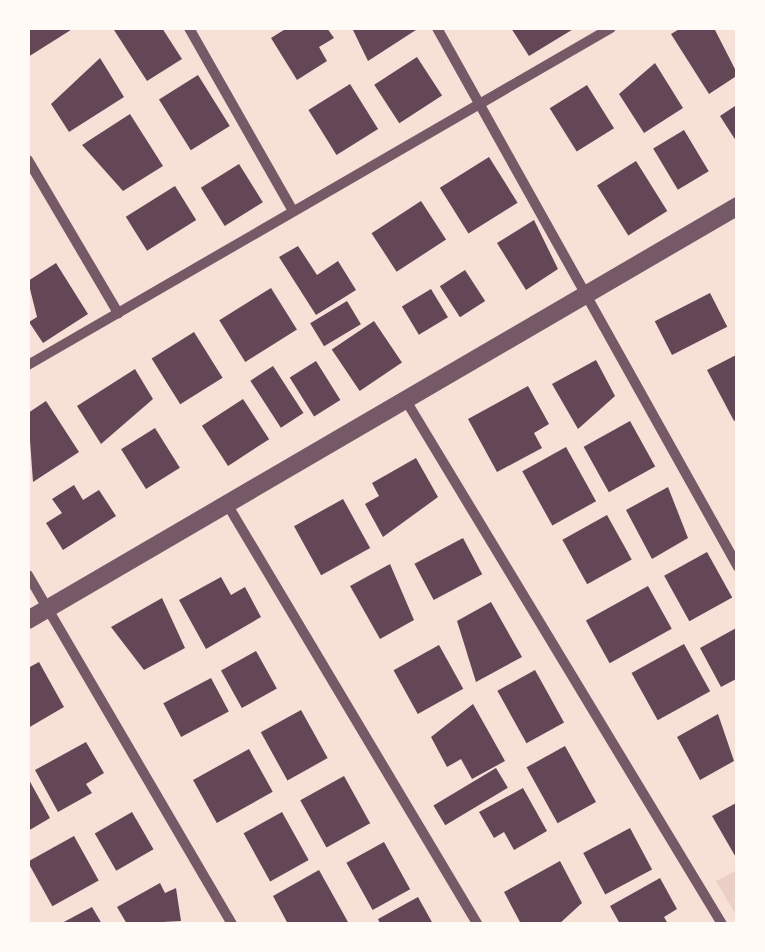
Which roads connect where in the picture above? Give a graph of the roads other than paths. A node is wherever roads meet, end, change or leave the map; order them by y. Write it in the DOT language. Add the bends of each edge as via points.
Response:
graph roads {
  1 [pos="189,28"];
  2 [pos="437,28"];
  3 [pos="611,28"];
  4 [pos="480,104"];
  5 [pos="28,160"];
  6 [pos="738,206"];
  7 [pos="293,211"];
  8 [pos="586,294"];
  9 [pos="118,313"];
  10 [pos="28,365"];
  11 [pos="405,399"];
  12 [pos="227,504"];
  13 [pos="738,567"];
  14 [pos="28,575"];
  15 [pos="47,609"];
  16 [pos="28,620"];
  17 [pos="232,924"];
  18 [pos="477,924"];
  19 [pos="722,924"];
  1 -- 7 [label="street"];
  2 -- 4 [label="street"];
  3 -- 4 [label="street"];
  4 -- 7 [label="street"];
  4 -- 8 [label="street"];
  5 -- 9 [label="street"];
  6 -- 8 [label="street"];
  7 -- 9 [label="street"];
  8 -- 11 [label="street"];
  8 -- 13 [label="street"];
  9 -- 10 [label="street"];
  11 -- 12 [label="street"];
  11 -- 19 [label="street"];
  12 -- 15 [label="street"];
  12 -- 18 [label="street"];
  14 -- 15 [label="street"];
  15 -- 16 [label="street"];
  15 -- 17 [label="street"];
}
